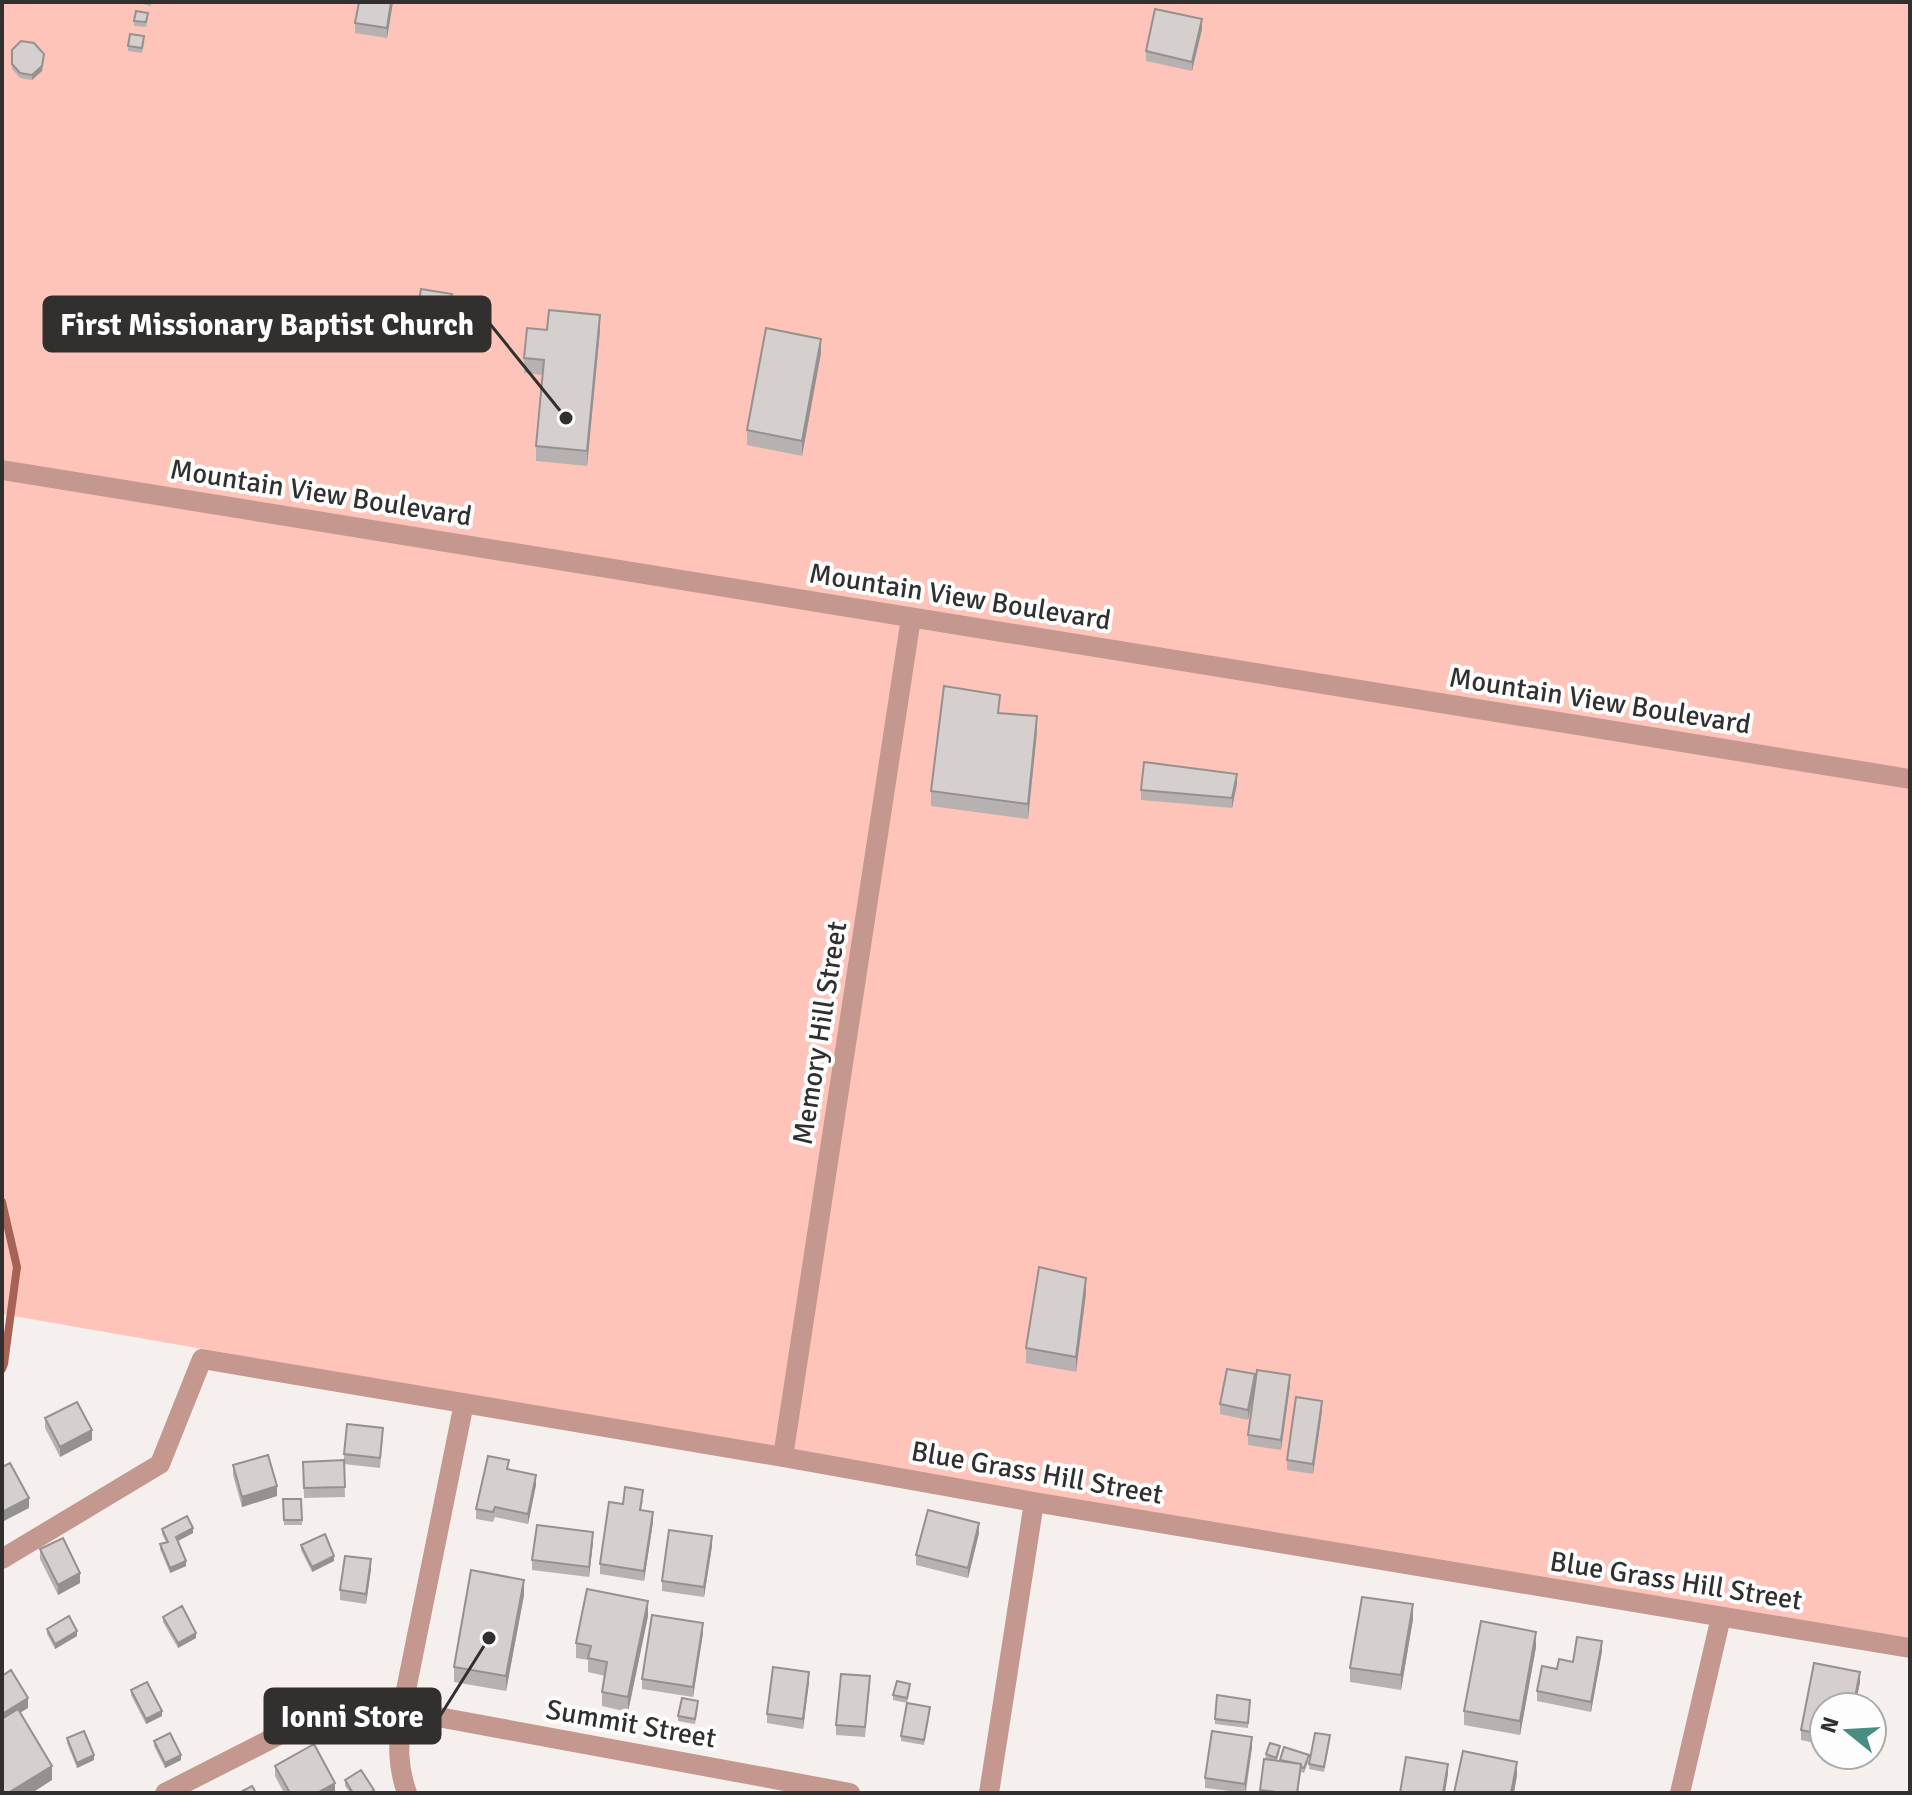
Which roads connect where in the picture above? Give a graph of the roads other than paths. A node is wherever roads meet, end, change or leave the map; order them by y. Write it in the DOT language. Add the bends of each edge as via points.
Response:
graph roads {
  1 [pos="2,470"];
  2 [pos="911,618"];
  3 [pos="1910,779"];
  4 [pos="464,1403"];
  5 [pos="783,1457"];
  6 [pos="1034,1502"];
  7 [pos="2,1559"];
  8 [pos="1721,1617"];
  9 [pos="1910,1648"];
  10 [pos="402,1710"];
  11 [pos="165,1793"];
  12 [pos="407,1793"];
  13 [pos="850,1793"];
  14 [pos="989,1793"];
  15 [pos="1680,1793"];
  1 -- 2 [label="street, Mountain View Boulevard"];
  2 -- 3 [label="street, Mountain View Boulevard"];
  2 -- 5 [label="street, Memory Hill Street"];
  4 -- 5 [label="street, Blue Grass Hill Street"];
  4 -- 7 [label="street, Blue Grass Hill Street" via="202,1359 160,1464"];
  4 -- 10 [label="street"];
  5 -- 6 [label="street, Blue Grass Hill Street"];
  6 -- 8 [label="street, Blue Grass Hill Street"];
  6 -- 14 [label="street"];
  8 -- 9 [label="street, Blue Grass Hill Street"];
  8 -- 15 [label="street"];
  10 -- 11 [label="street, Summit Street" via="373,1705 328,1710"];
  10 -- 12 [label="street" via="398,1754"];
  10 -- 13 [label="street, Summit Street"];
}
